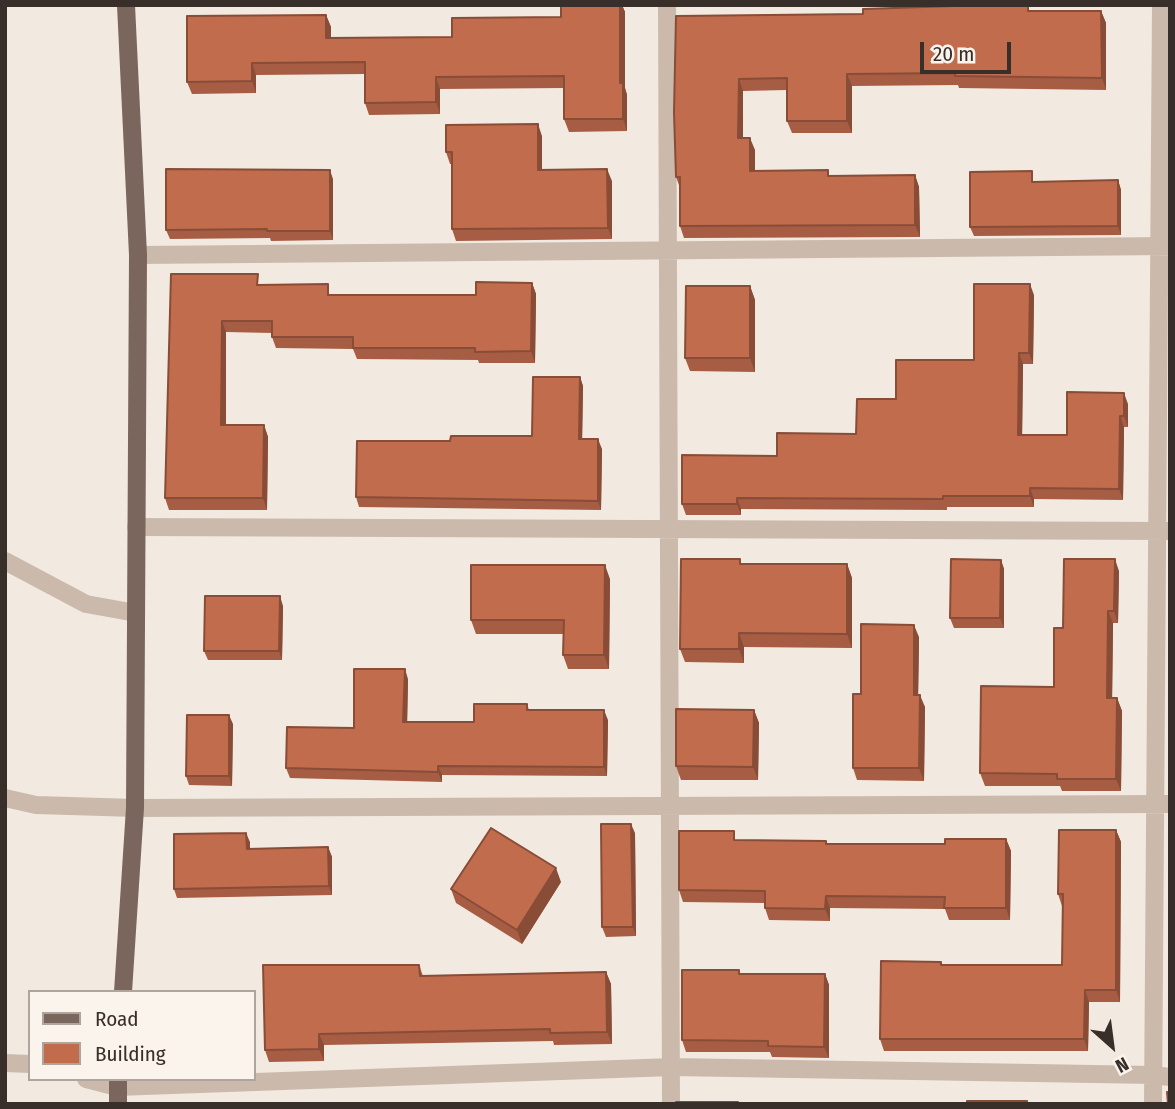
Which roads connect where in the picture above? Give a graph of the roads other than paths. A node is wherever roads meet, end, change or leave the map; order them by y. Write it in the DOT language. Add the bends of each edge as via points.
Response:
graph roads {
  1 [pos="126,5"];
  2 [pos="667,5"];
  3 [pos="1161,5"];
  4 [pos="1164,246"];
  5 [pos="668,250"];
  6 [pos="138,255"];
  7 [pos="136,527"];
  8 [pos="669,529"];
  9 [pos="1163,531"];
  10 [pos="5,561"];
  11 [pos="136,613"];
  12 [pos="5,799"];
  13 [pos="1162,804"];
  14 [pos="670,806"];
  15 [pos="135,808"];
  16 [pos="123,990"];
  17 [pos="5,1063"];
  18 [pos="28,1064"];
  19 [pos="672,1067"];
  20 [pos="1161,1076"];
  21 [pos="92,1081"];
  22 [pos="117,1090"];
  23 [pos="671,1104"];
  24 [pos="1153,1104"];
  1 -- 6 [label="main road"];
  2 -- 5 [label="street"];
  3 -- 4 [label="street"];
  4 -- 5 [label="street"];
  4 -- 9 [label="street"];
  5 -- 6 [label="street"];
  5 -- 8 [label="street"];
  6 -- 7 [label="main road"];
  7 -- 8 [label="street"];
  7 -- 11 [label="main road"];
  8 -- 9 [label="street"];
  8 -- 14 [label="street"];
  9 -- 13 [label="street"];
  10 -- 11 [label="street" via="86,604"];
  11 -- 15 [label="main road"];
  12 -- 15 [label="street" via="36,805"];
  13 -- 14 [label="street"];
  13 -- 20 [label="street"];
  14 -- 15 [label="street"];
  14 -- 19 [label="street"];
  15 -- 16 [label="main road"];
  17 -- 18 [label="street"];
  19 -- 20 [label="street"];
  19 -- 22 [label="street"];
  19 -- 23 [label="street"];
  20 -- 24 [label="street"];
  21 -- 22 [label="street"];
}
